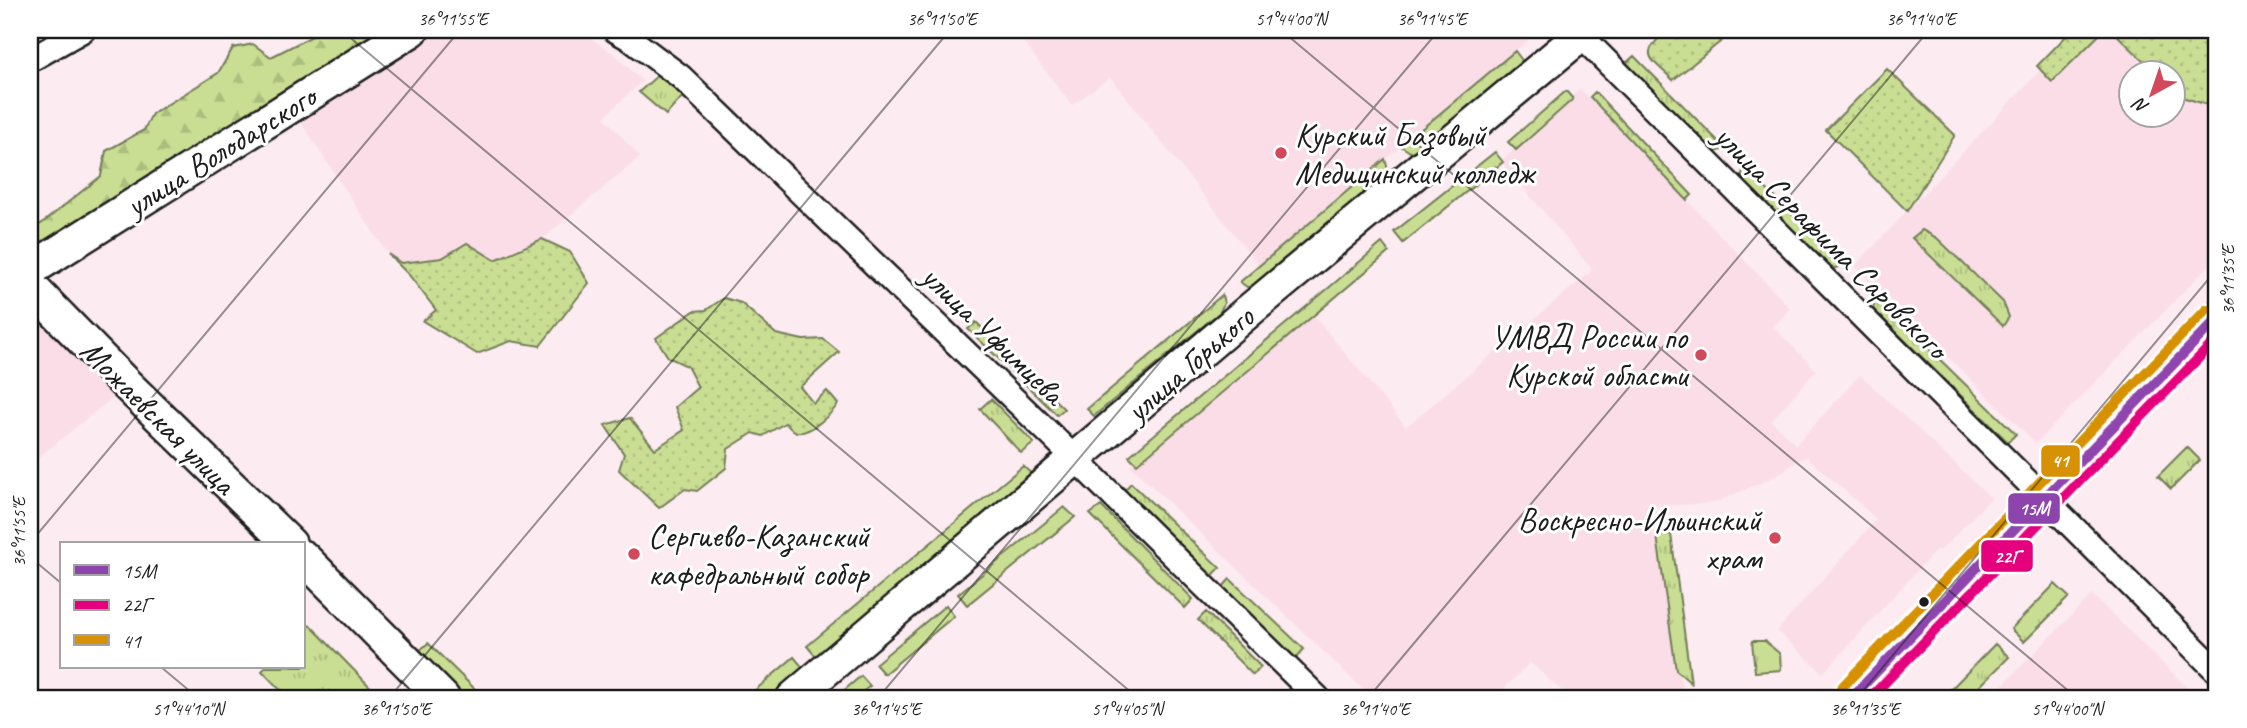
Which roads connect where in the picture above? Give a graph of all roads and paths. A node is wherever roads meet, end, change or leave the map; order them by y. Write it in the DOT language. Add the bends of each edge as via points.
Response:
graph roads {
  1 [pos="83,30"];
  2 [pos="412,30"];
  3 [pos="615,30"];
  4 [pos="1581,32"];
  5 [pos="30,60"];
  6 [pos="30,270"];
  7 [pos="30,286"];
  8 [pos="2217,319"];
  9 [pos="1076,460"];
  10 [pos="2043,498"];
  11 [pos="288,542"];
  12 [pos="304,558"];
  13 [pos="2217,671"];
  14 [pos="443,698"];
  15 [pos="793,698"];
  16 [pos="1318,698"];
  17 [pos="1851,698"];
  1 -- 5 [label="street"];
  2 -- 6 [label="street, улица Володарского"];
  3 -- 9 [label="street, улица Уфимцева" via="681,77"];
  4 -- 9 [label="street, улица Горького"];
  4 -- 10 [label="street, улица Серафима Саровского"];
  7 -- 11 [label="street, Можаевская улица"];
  8 -- 10 [label="main road"];
  9 -- 15 [label="street, улица Горького"];
  9 -- 16 [label="street, улица Уфимцева"];
  10 -- 13 [label="street, улица Серафима Саровского"];
  10 -- 17 [label="main road"];
  12 -- 14 [label="street"];
}
